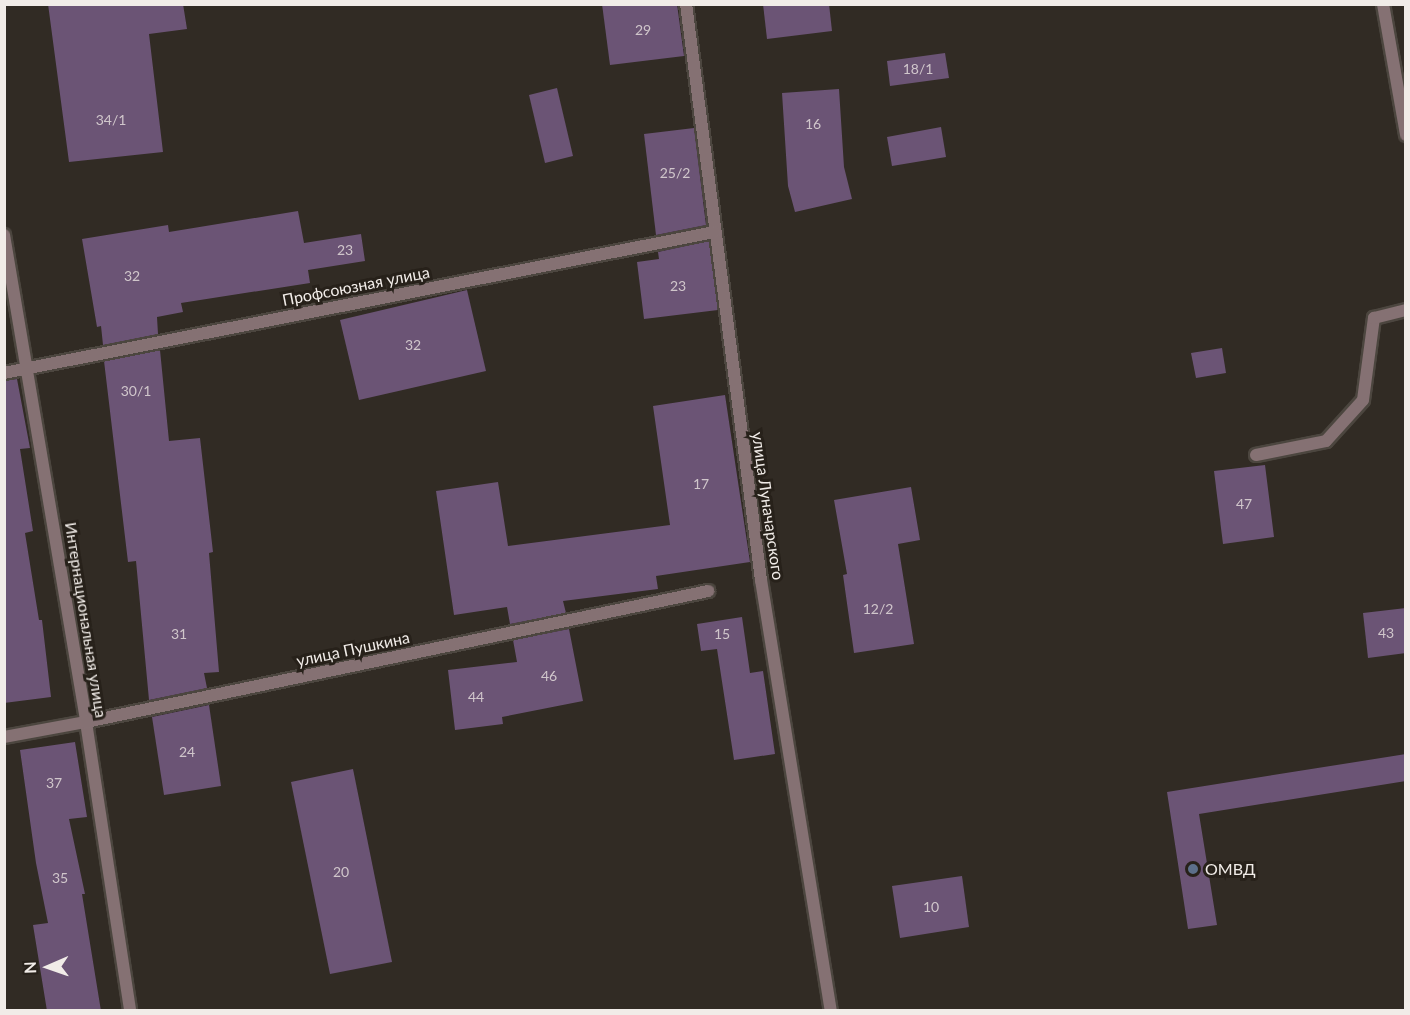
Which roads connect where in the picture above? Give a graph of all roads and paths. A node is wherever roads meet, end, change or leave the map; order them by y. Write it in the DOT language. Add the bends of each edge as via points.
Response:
graph roads {
  1 [pos="686,4"];
  2 [pos="1383,4"];
  3 [pos="1405,134"];
  4 [pos="714,232"];
  5 [pos="4,235"];
  6 [pos="1406,310"];
  7 [pos="27,368"];
  8 [pos="4,373"];
  9 [pos="1256,456"];
  10 [pos="708,591"];
  11 [pos="86,722"];
  12 [pos="4,737"];
  13 [pos="130,1011"];
  14 [pos="831,1011"];
  1 -- 4 [label="street, улица Луначарского"];
  2 -- 3 [label="street"];
  4 -- 7 [label="street, Профсоюзная улица"];
  4 -- 14 [label="street, улица Луначарского" via="761,580"];
  5 -- 7 [label="street, Интернациональная улица"];
  6 -- 9 [label="street" via="1374,318 1363,400 1326,441"];
  7 -- 8 [label="street, Профсоюзная улица"];
  7 -- 11 [label="street, Интернациональная улица"];
  10 -- 11 [label="street, улица Пушкина"];
  11 -- 12 [label="street, улица Пушкина"];
  11 -- 13 [label="street, Интернациональная улица"];
}
